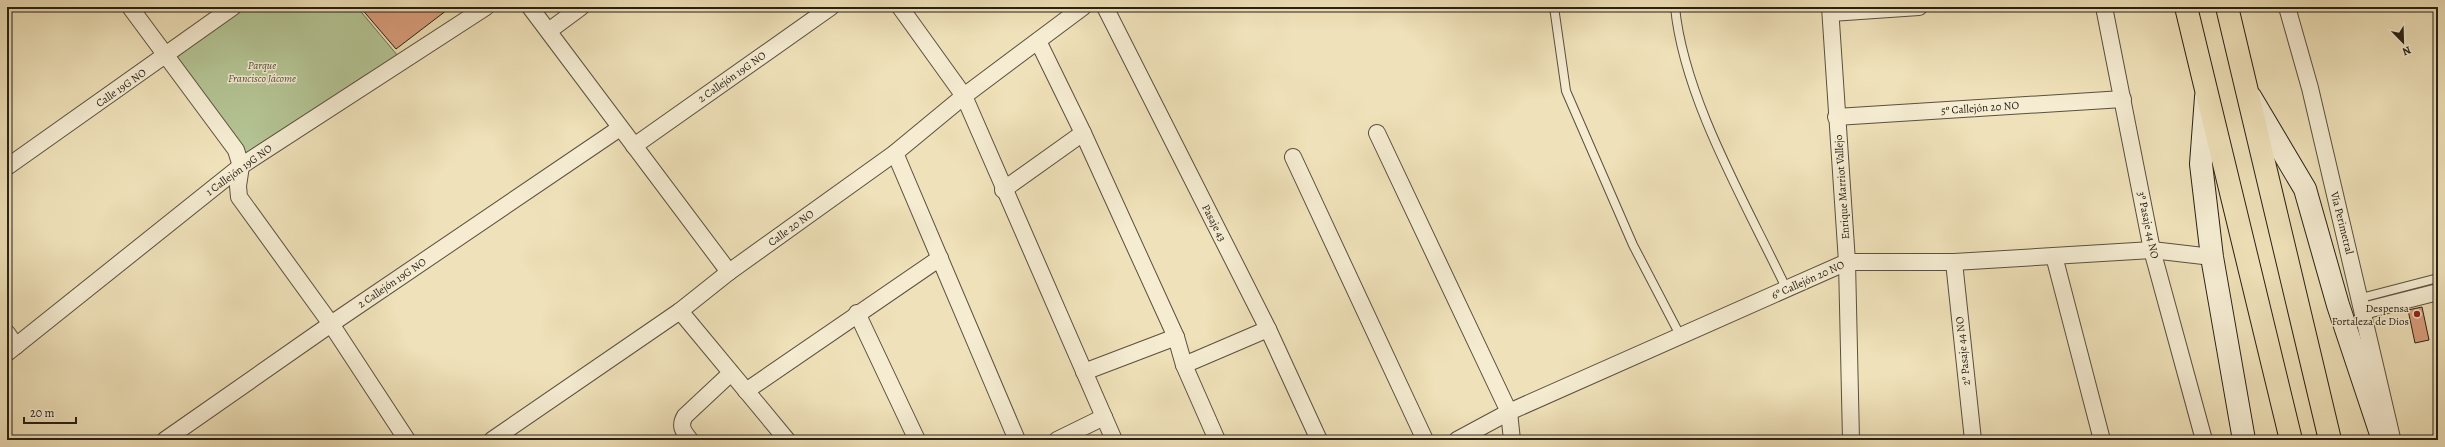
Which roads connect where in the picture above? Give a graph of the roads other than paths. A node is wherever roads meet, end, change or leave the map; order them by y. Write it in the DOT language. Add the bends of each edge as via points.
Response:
graph roads {
  1 [pos="130,7"];
  2 [pos="233,7"];
  3 [pos="486,7"];
  4 [pos="530,7"];
  5 [pos="581,7"];
  6 [pos="831,7"];
  7 [pos="900,7"];
  8 [pos="1083,7"];
  9 [pos="1105,7"];
  10 [pos="1554,7"];
  11 [pos="1675,7"];
  12 [pos="1919,7"];
  13 [pos="2104,7"];
  14 [pos="2186,7"];
  15 [pos="2228,7"];
  16 [pos="2287,7"];
  17 [pos="1830,10"];
  18 [pos="550,30"];
  19 [pos="1038,41"];
  20 [pos="167,56"];
  21 [pos="2206,91"];
  22 [pos="2248,93"];
  23 [pos="964,96"];
  24 [pos="2123,99"];
  25 [pos="1836,118"];
  26 [pos="620,128"];
  27 [pos="1083,133"];
  28 [pos="1377,133"];
  29 [pos="634,146"];
  30 [pos="895,153"];
  31 [pos="1293,157"];
  32 [pos="241,166"];
  33 [pos="7,167"];
  34 [pos="1003,190"];
  35 [pos="2152,250"];
  36 [pos="2054,256"];
  37 [pos="2212,257"];
  38 [pos="940,258"];
  39 [pos="1847,262"];
  40 [pos="1954,262"];
  41 [pos="729,272"];
  42 [pos="2438,278"];
  43 [pos="1787,290"];
  44 [pos="2438,292"];
  45 [pos="2362,304"];
  46 [pos="680,311"];
  47 [pos="857,313"];
  48 [pos="331,324"];
  49 [pos="1268,329"];
  50 [pos="1681,337"];
  51 [pos="1176,338"];
  52 [pos="10,344"];
  53 [pos="1184,365"];
  54 [pos="1084,372"];
  55 [pos="731,373"];
  56 [pos="746,391"];
  57 [pos="1509,412"];
  58 [pos="1104,417"];
  59 [pos="165,440"];
  60 [pos="407,440"];
  61 [pos="492,440"];
  62 [pos="690,440"];
  63 [pos="787,440"];
  64 [pos="917,440"];
  65 [pos="1017,440"];
  66 [pos="1057,440"];
  67 [pos="1114,440"];
  68 [pos="1217,440"];
  69 [pos="1320,440"];
  70 [pos="1425,440"];
  71 [pos="1457,440"];
  72 [pos="1512,440"];
  73 [pos="1851,440"];
  74 [pos="1973,440"];
  75 [pos="2102,440"];
  76 [pos="2204,440"];
  77 [pos="2244,440"];
  78 [pos="2291,440"];
  79 [pos="2330,440"];
  80 [pos="2383,440"];
  81 [pos="2392,440"];
  1 -- 20 [label="street"];
  2 -- 20 [label="street, Calle 19G NO"];
  3 -- 32 [label="street, 1 Callejón 19G NO"];
  4 -- 18 [label="street"];
  5 -- 18 [label="street"];
  6 -- 29 [label="street, 2 Callejón 19G NO"];
  7 -- 23 [label="street"];
  8 -- 19 [label="street, Calle 20 NO"];
  9 -- 49 [label="street, Pasaje 43"];
  10 -- 50 [label="lane" via="1566,91 1633,245"];
  11 -- 43 [label="lane" via="1678,31 1700,103 1723,159"];
  12 -- 17 [label="street"];
  13 -- 24 [label="street, 3º Pasaje 44 NO"];
  14 -- 21 [label="highway"];
  15 -- 22 [label="highway"];
  16 -- 45 [label="street, Vía Perimetral" via="2310,88"];
  17 -- 25 [label="street, Enrique Marriot Vallejo"];
  18 -- 26 [label="street"];
  19 -- 23 [label="street, Calle 20 NO"];
  19 -- 27 [label="street"];
  20 -- 32 [label="street" via="236,150"];
  20 -- 33 [label="street, Calle 19G NO"];
  21 -- 37 [label="main road" via="2201,164"];
  21 -- 78 [label="highway"];
  22 -- 79 [label="highway"];
  22 -- 80 [label="main road" via="2305,189 2338,305"];
  23 -- 30 [label="street, Calle 20 NO"];
  23 -- 34 [label="street"];
  24 -- 25 [label="street, 5º Callejón 20 NO"];
  24 -- 35 [label="street, 3º Pasaje 44 NO"];
  25 -- 39 [label="street, Enrique Marriot Vallejo"];
  26 -- 29 [label="street"];
  26 -- 48 [label="street, 2 Callejón 19G NO"];
  27 -- 34 [label="street"];
  27 -- 51 [label="street"];
  28 -- 57 [label="street"];
  29 -- 41 [label="street"];
  30 -- 38 [label="street"];
  30 -- 41 [label="street, Calle 20 NO"];
  31 -- 70 [label="street"];
  32 -- 48 [label="street" via="239,197"];
  32 -- 52 [label="street, 1 Callejón 19G NO"];
  34 -- 54 [label="street"];
  35 -- 36 [label="street, 6º Callejón 20 NO"];
  35 -- 37 [label="street, 6º Callejón 20 NO"];
  35 -- 76 [label="street, 3º Pasaje 44 NO"];
  36 -- 40 [label="street, 6º Callejón 20 NO"];
  36 -- 75 [label="street"];
  37 -- 77 [label="main road"];
  38 -- 47 [label="street"];
  38 -- 65 [label="street"];
  39 -- 40 [label="street, 6º Callejón 20 NO"];
  39 -- 43 [label="street, 6º Callejón 20 NO"];
  39 -- 73 [label="street, Enrique Marriot Vallejo"];
  40 -- 74 [label="street, 2º Pasaje 44 NO"];
  41 -- 46 [label="street, Calle 20 NO"];
  42 -- 45 [label="lane"];
  43 -- 50 [label="street, 6º Callejón 20 NO"];
  44 -- 45 [label="street"];
  45 -- 81 [label="street, Vía Perimetral"];
  46 -- 55 [label="street"];
  46 -- 61 [label="street, Calle 20 NO"];
  47 -- 56 [label="street"];
  47 -- 64 [label="street"];
  48 -- 59 [label="street, 2 Callejón 19G NO"];
  48 -- 60 [label="street"];
  49 -- 53 [label="street"];
  49 -- 69 [label="street, Pasaje 43"];
  50 -- 57 [label="street, 6º Callejón 20 NO"];
  51 -- 53 [label="street"];
  51 -- 54 [label="street"];
  53 -- 68 [label="street"];
  54 -- 58 [label="street"];
  55 -- 56 [label="street"];
  55 -- 62 [label="street" via="681,422 682,431"];
  56 -- 63 [label="street"];
  57 -- 71 [label="street, 6º Callejón 20 NO"];
  57 -- 72 [label="street"];
  58 -- 66 [label="street"];
  58 -- 67 [label="street"];
}
